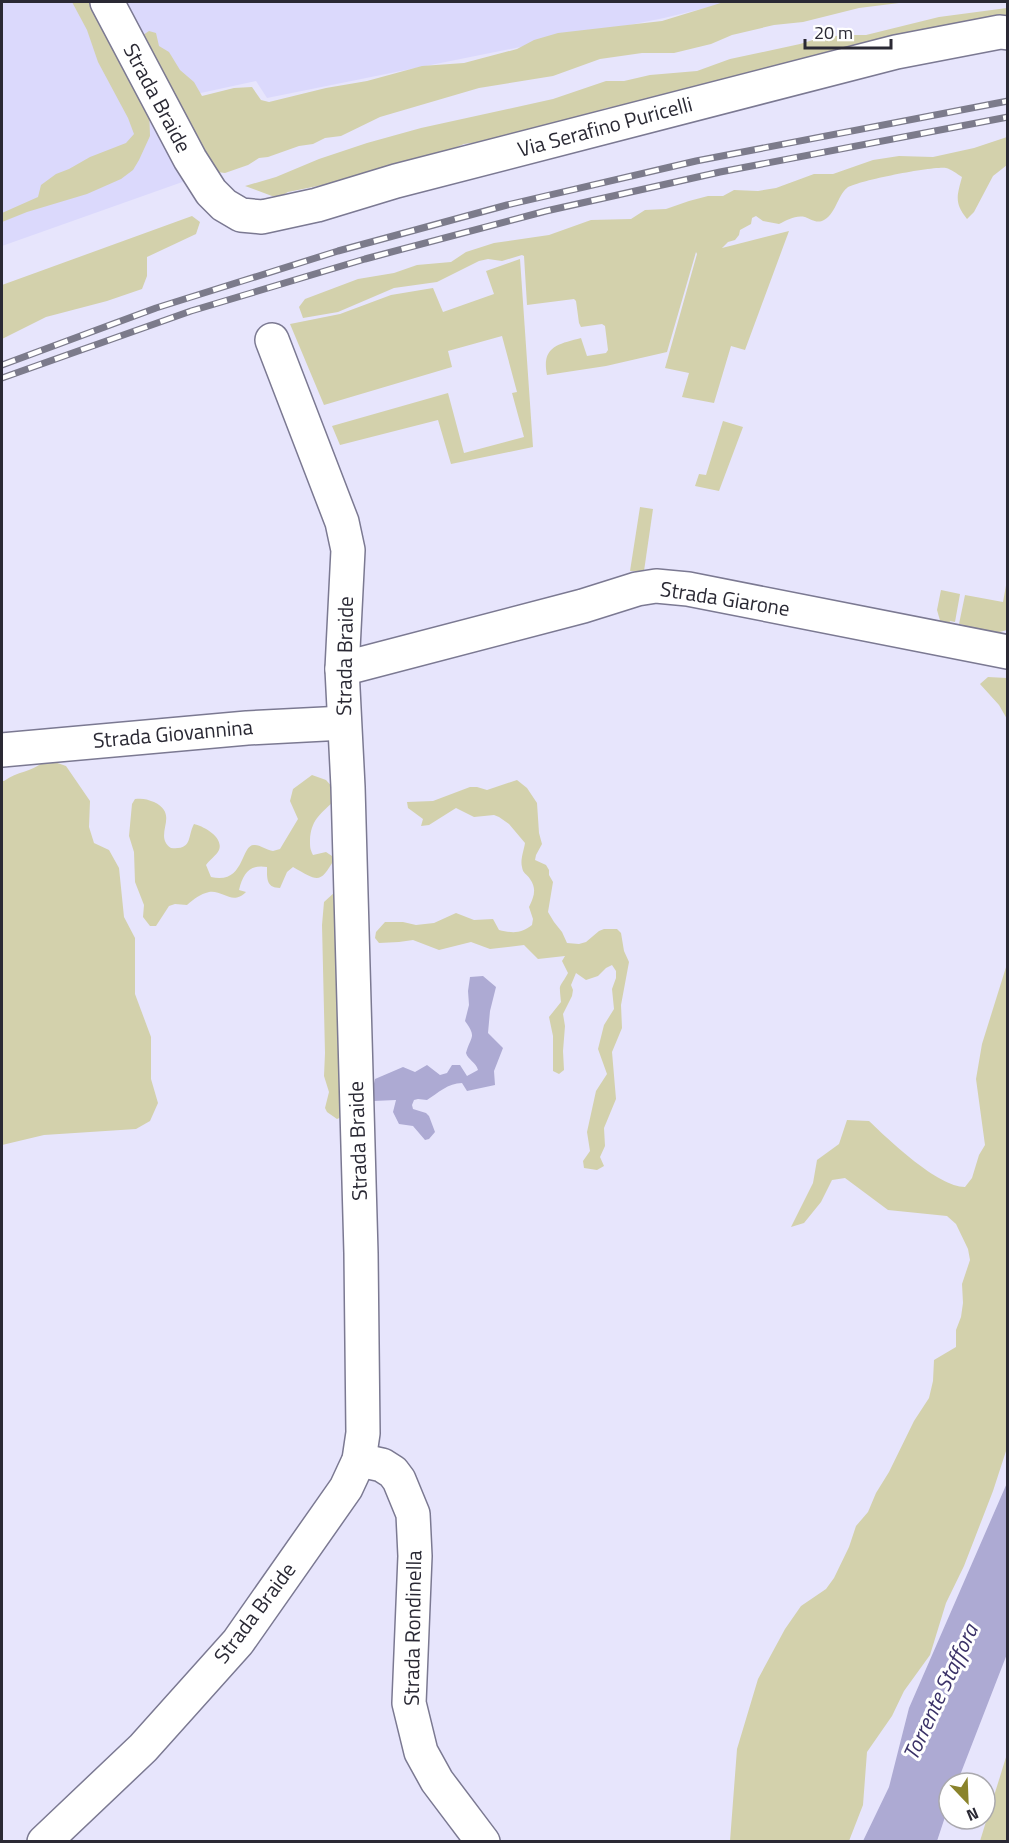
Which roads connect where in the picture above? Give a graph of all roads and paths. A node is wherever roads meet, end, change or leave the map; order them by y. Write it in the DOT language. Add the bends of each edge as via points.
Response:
graph roads {
  1 [pos="107,2"];
  2 [pos="1008,33"];
  3 [pos="211,192"];
  4 [pos="272,340"];
  5 [pos="1008,652"];
  6 [pos="342,669"];
  7 [pos="344,723"];
  8 [pos="2,750"];
  9 [pos="359,1460"];
  10 [pos="45,1842"];
  11 [pos="483,1842"];
  1 -- 3 [label="street, Strada Braide"];
  2 -- 3 [label="street, Via Serafino Puricelli" via="896,52 285,213 241,215"];
  4 -- 6 [label="street, Strada Braide" via="342,522 348,550"];
  5 -- 6 [label="street, Strada Giarone" via="656,586"];
  6 -- 7 [label="street, Strada Braide"];
  7 -- 8 [label="street, Strada Giovannina"];
  7 -- 9 [label="street, Strada Braide" via="361,1253 363,1433"];
  9 -- 10 [label="street, Strada Braide" via="345,1488 238,1642 143,1748"];
  9 -- 11 [label="street, Strada Rondinella" via="393,1472 413,1514 409,1703 421,1752 437,1781"];
}
